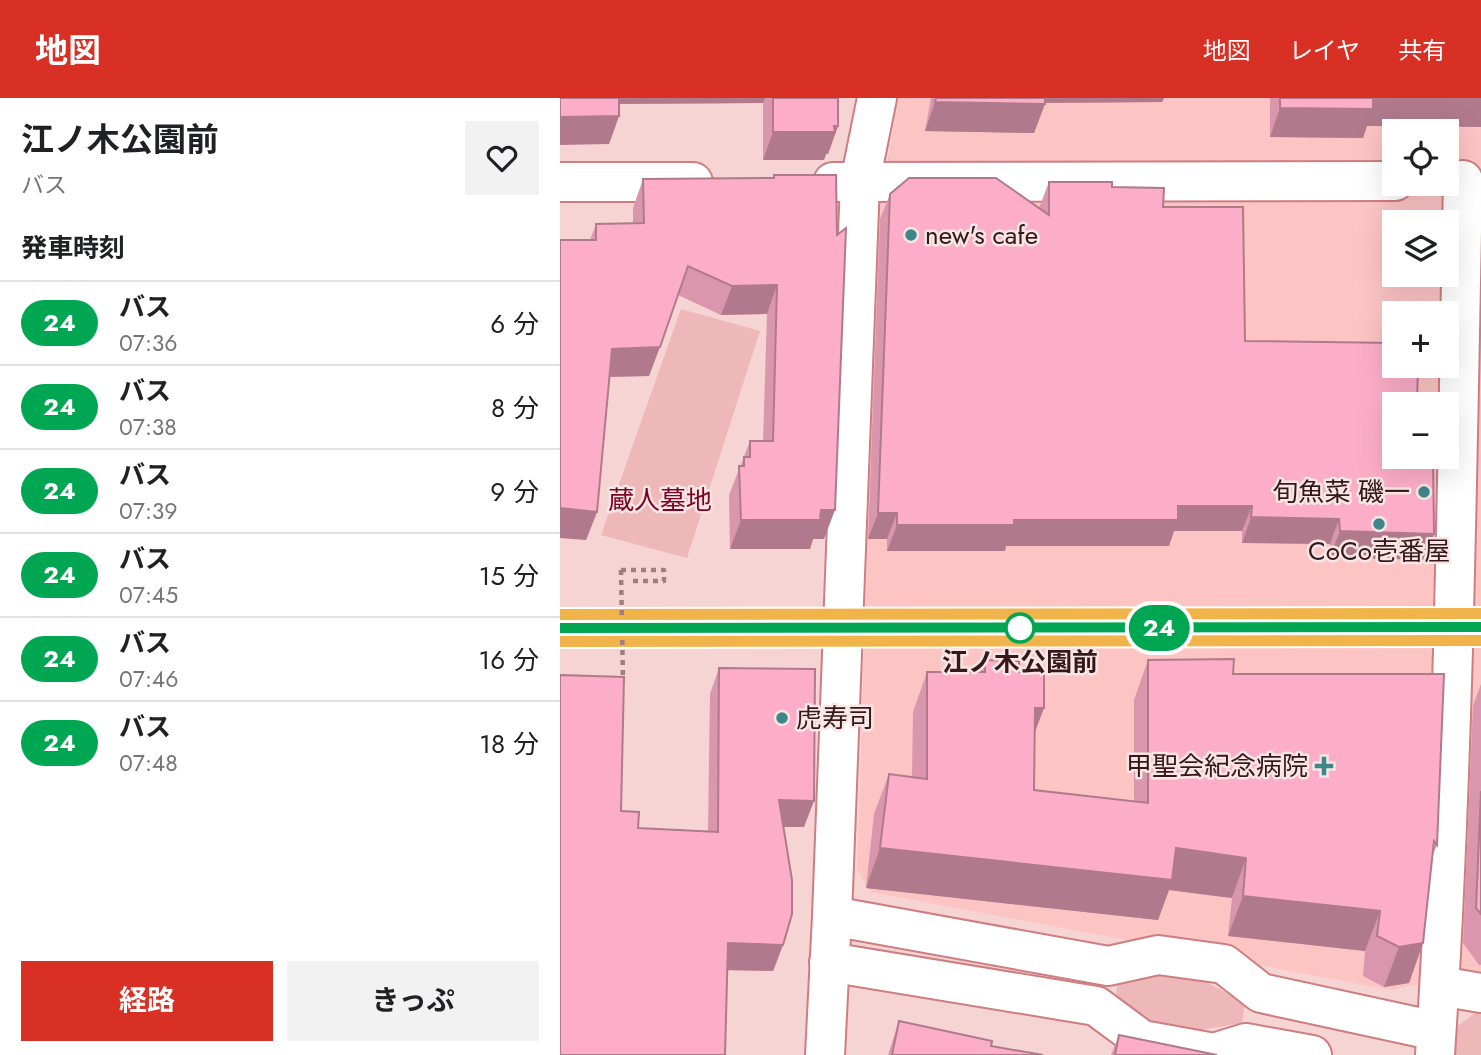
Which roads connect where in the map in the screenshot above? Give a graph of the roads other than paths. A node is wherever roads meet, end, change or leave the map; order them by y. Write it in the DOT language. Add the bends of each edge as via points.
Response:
graph roads {
  1 [pos="877,98"];
  2 [pos="1464,180"];
  3 [pos="1382,181"];
  4 [pos="560,182"];
  5 [pos="723,182"];
  6 [pos="805,182"];
  7 [pos="860,182"];
  8 [pos="843,626"];
  9 [pos="1468,627"];
  10 [pos="560,628"];
  11 [pos="832,916"];
  12 [pos="829,962"];
  13 [pos="1440,986"];
  14 [pos="1481,993"];
  15 [pos="1435,1043"];
  16 [pos="825,1055"];
  17 [pos="1312,1055"];
  1 -- 7 [label="street"];
  2 -- 9 [label="street"];
  3 -- 7 [label="street"];
  4 -- 5 [label="street"];
  6 -- 7 [label="street"];
  7 -- 8 [label="street"];
  8 -- 9 [label="highway"];
  8 -- 10 [label="highway"];
  8 -- 11 [label="street"];
  9 -- 13 [label="street"];
  11 -- 12 [label="street"];
  11 -- 15 [label="street" via="1108,966 1158,955 1224,964 1261,992"];
  12 -- 16 [label="street"];
  12 -- 17 [label="street" via="1096,1006 1142,1040 1214,1053 1246,1043"];
  13 -- 14 [label="street"];
  13 -- 15 [label="street"];
}
